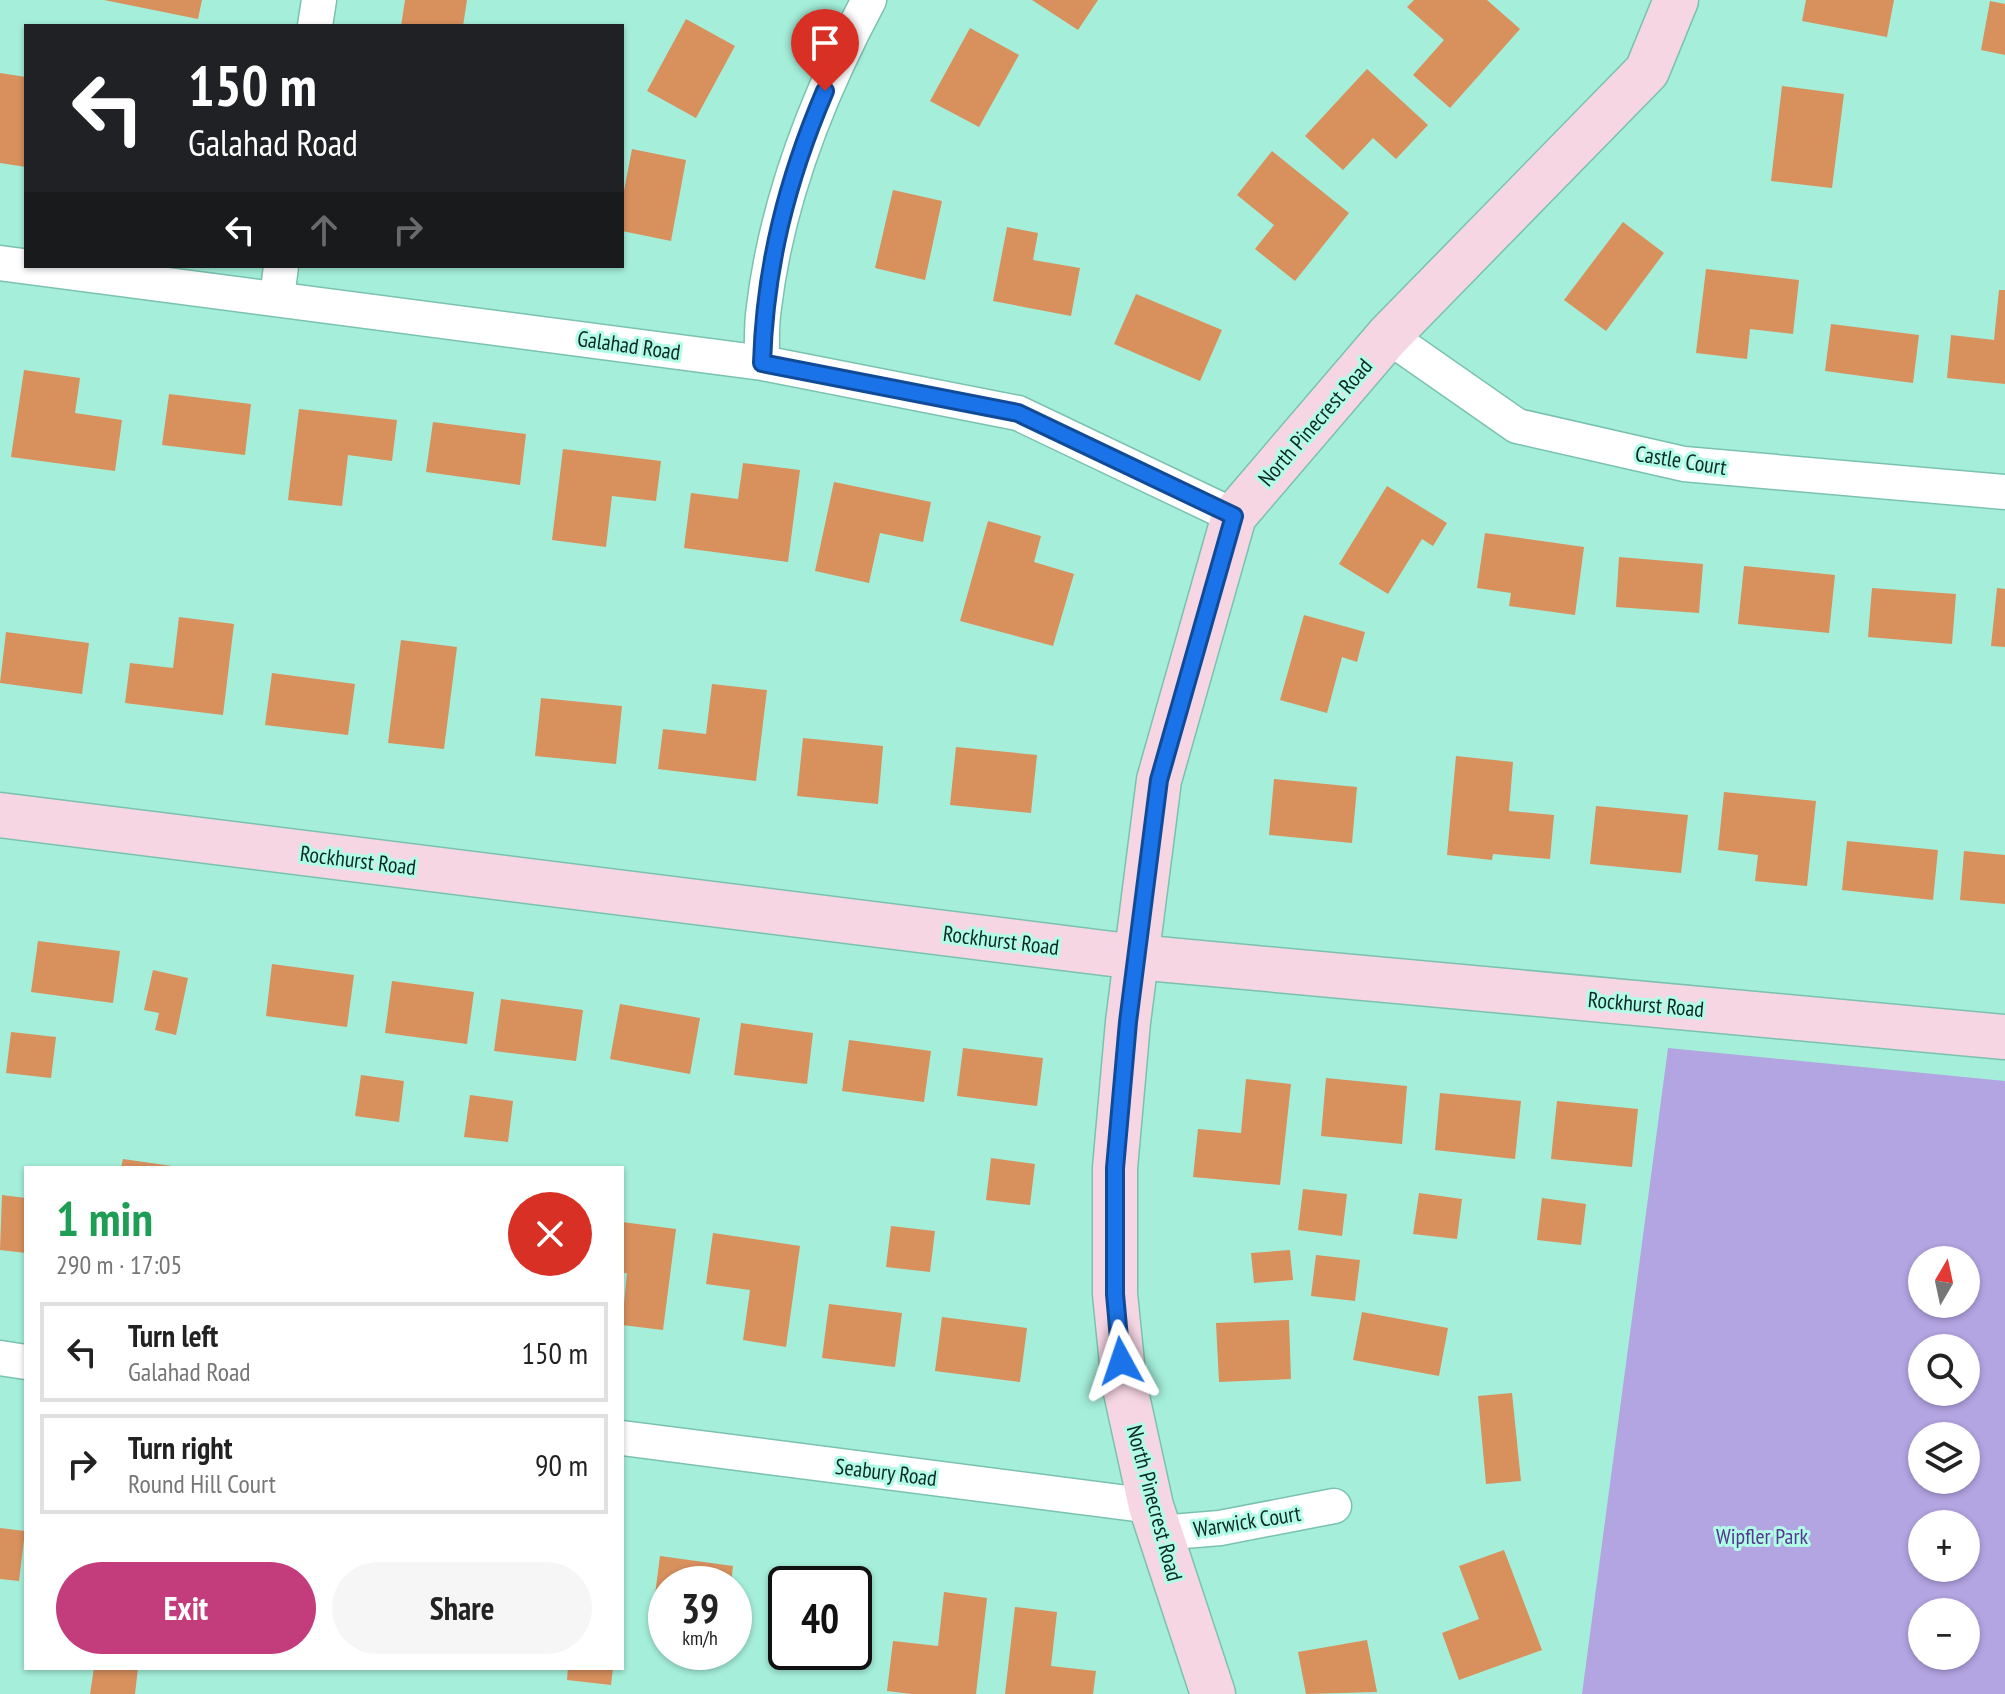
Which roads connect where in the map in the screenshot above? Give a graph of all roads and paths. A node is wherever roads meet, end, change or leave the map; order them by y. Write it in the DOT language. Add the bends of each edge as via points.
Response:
graph roads {
  1 [pos="319,0"];
  2 [pos="869,0"];
  3 [pos="1676,0"];
  4 [pos="315,24"];
  5 [pos="0,263"];
  6 [pos="24,265"];
  7 [pos="73,268"];
  8 [pos="279,282"];
  9 [pos="1388,336"];
  10 [pos="762,363"];
  11 [pos="2005,492"];
  12 [pos="1234,516"];
  13 [pos="0,815"];
  14 [pos="1136,957"];
  15 [pos="2005,1037"];
  16 [pos="0,1358"];
  17 [pos="24,1362"];
  18 [pos="624,1438"];
  19 [pos="1334,1506"];
  20 [pos="1156,1519"];
  21 [pos="1213,1694"];
  1 -- 4 [label="street"];
  2 -- 10 [label="street" via="845,45 793,176 763,309"];
  3 -- 9 [label="street, North Pinecrest Road" via="1647,71"];
  5 -- 6 [label="street, Galahad Road"];
  7 -- 8 [label="street, Galahad Road"];
  8 -- 10 [label="street, Galahad Road"];
  9 -- 11 [label="street, Castle Court" via="1517,426 1684,464"];
  9 -- 12 [label="street, North Pinecrest Road"];
  10 -- 12 [label="street, Galahad Road" via="1018,413"];
  12 -- 14 [label="street, North Pinecrest Road" via="1159,780"];
  13 -- 14 [label="street, Rockhurst Road"];
  14 -- 15 [label="street, Rockhurst Road"];
  14 -- 20 [label="street, North Pinecrest Road" via="1115,1168 1115,1294 1124,1383"];
  16 -- 17 [label="street"];
  18 -- 20 [label="street, Seabury Road"];
  19 -- 20 [label="street, Warwick Court" via="1220,1528"];
  20 -- 21 [label="street, North Pinecrest Road"];
}
